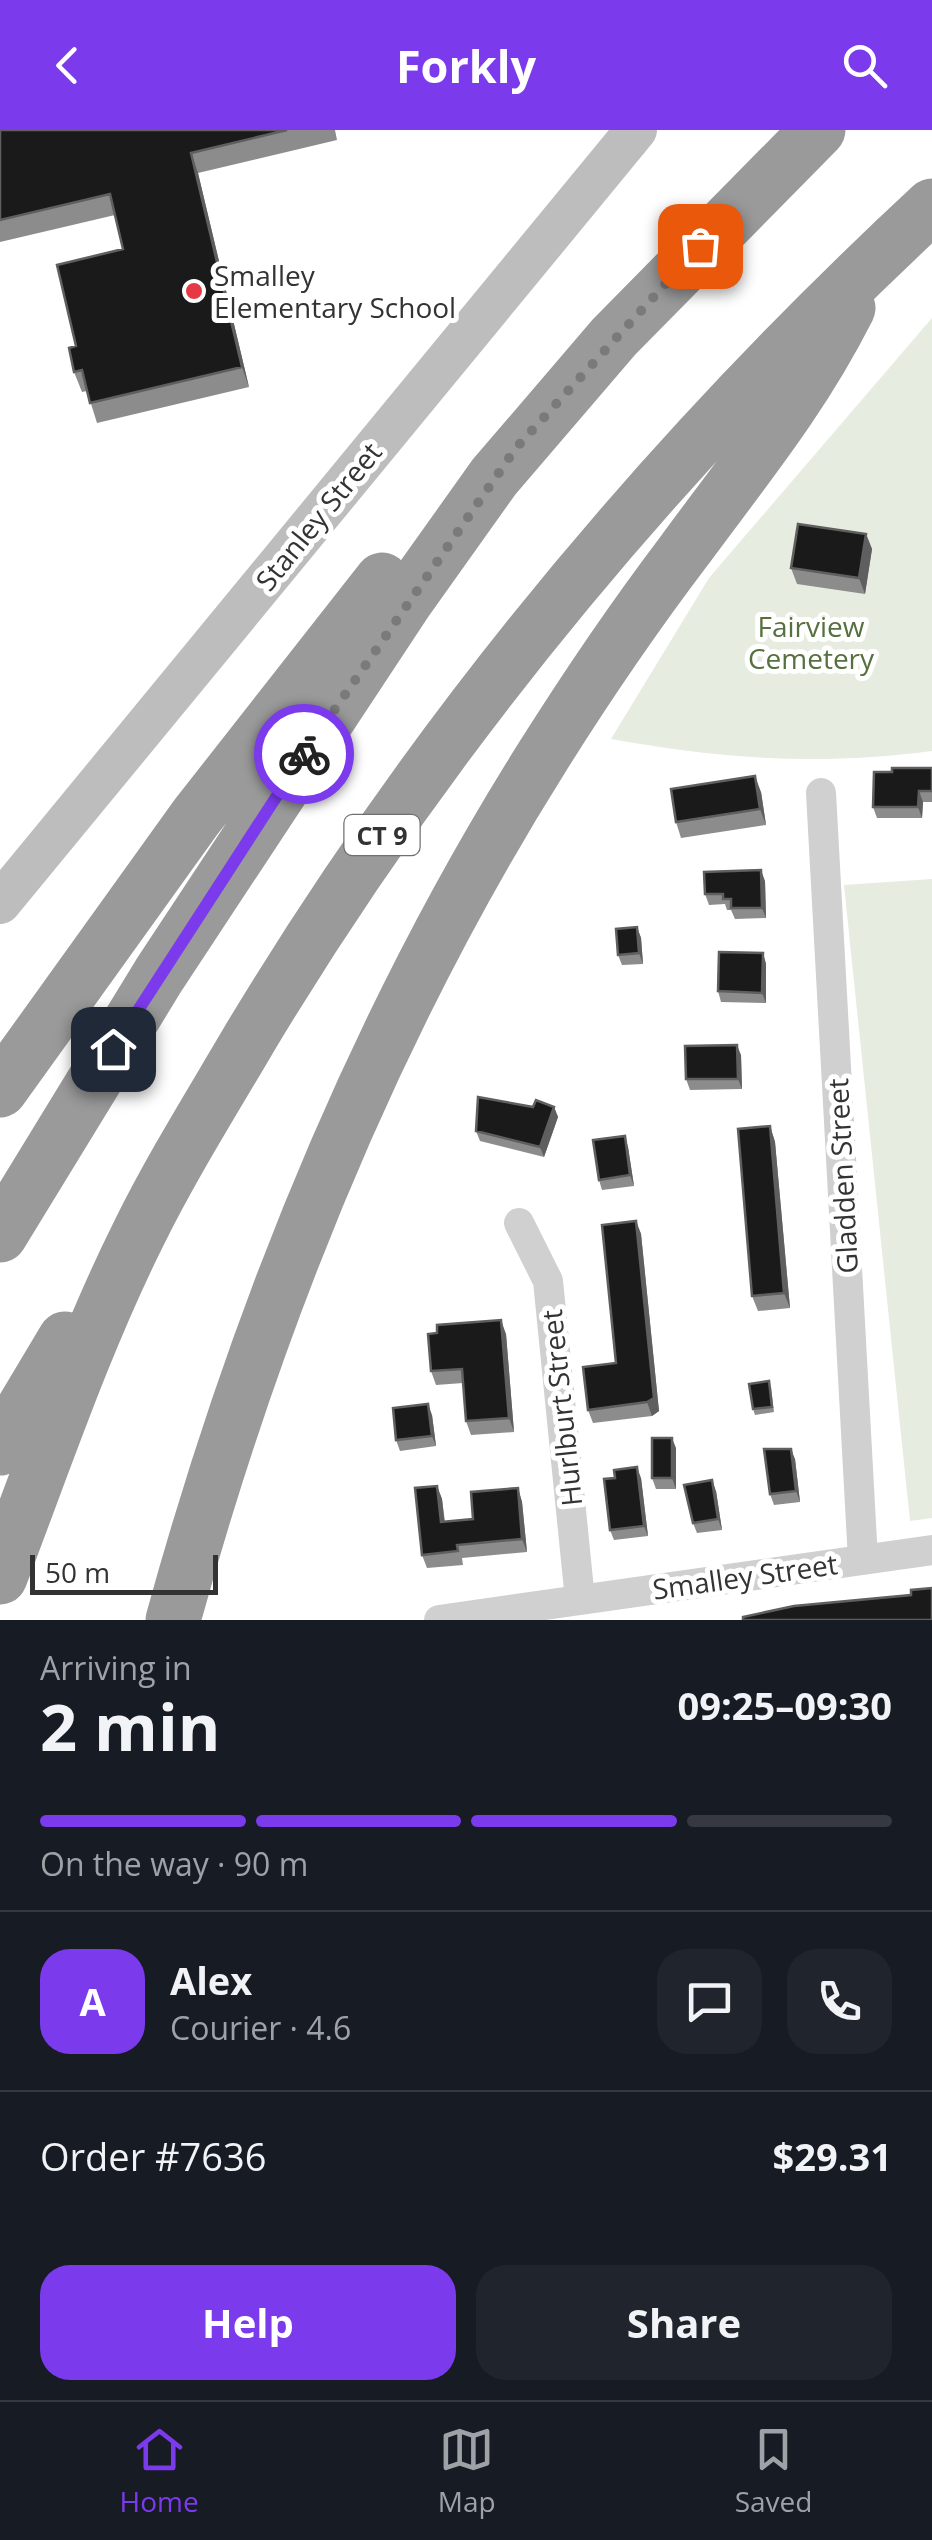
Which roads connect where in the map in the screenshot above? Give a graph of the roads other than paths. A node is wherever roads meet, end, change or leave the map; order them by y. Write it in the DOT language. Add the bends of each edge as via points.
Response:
graph roads {
  1 [pos="636,130"];
  2 [pos="818,130"];
  3 [pos="932,206"];
  4 [pos="867,268"];
  5 [pos="526,436"];
  6 [pos="821,793"];
  7 [pos="0,903"];
  8 [pos="0,1090"];
  9 [pos="519,1223"];
  10 [pos="139,1232"];
  11 [pos="0,1235"];
  12 [pos="0,1448"];
  13 [pos="932,1550"];
  14 [pos="864,1560"];
  15 [pos="0,1576"];
  16 [pos="580,1600"];
  17 [pos="173,1620"];
  18 [pos="440,1620"];
  1 -- 7 [label="main road, Stanley Street"];
  2 -- 5 [label="highway" via="682,265"];
  3 -- 4 [label="highway, CT 9"];
  4 -- 10 [label="highway, CT 9" via="678,462 478,702 318,929"];
  4 -- 17 [label="highway" via="796,404 582,695 418,975 260,1337"];
  5 -- 8 [label="highway" via="432,525 343,628 145,885"];
  5 -- 11 [label="highway" via="321,727"];
  6 -- 14 [label="street, Gladden Street"];
  9 -- 16 [label="street, Hurlburt Street" via="548,1281"];
  10 -- 12 [label="highway"];
  10 -- 15 [label="highway, CT 9"];
  13 -- 14 [label="street, Smalley Street"];
  14 -- 16 [label="street, Smalley Street"];
  16 -- 18 [label="street, Smalley Street"];
}
